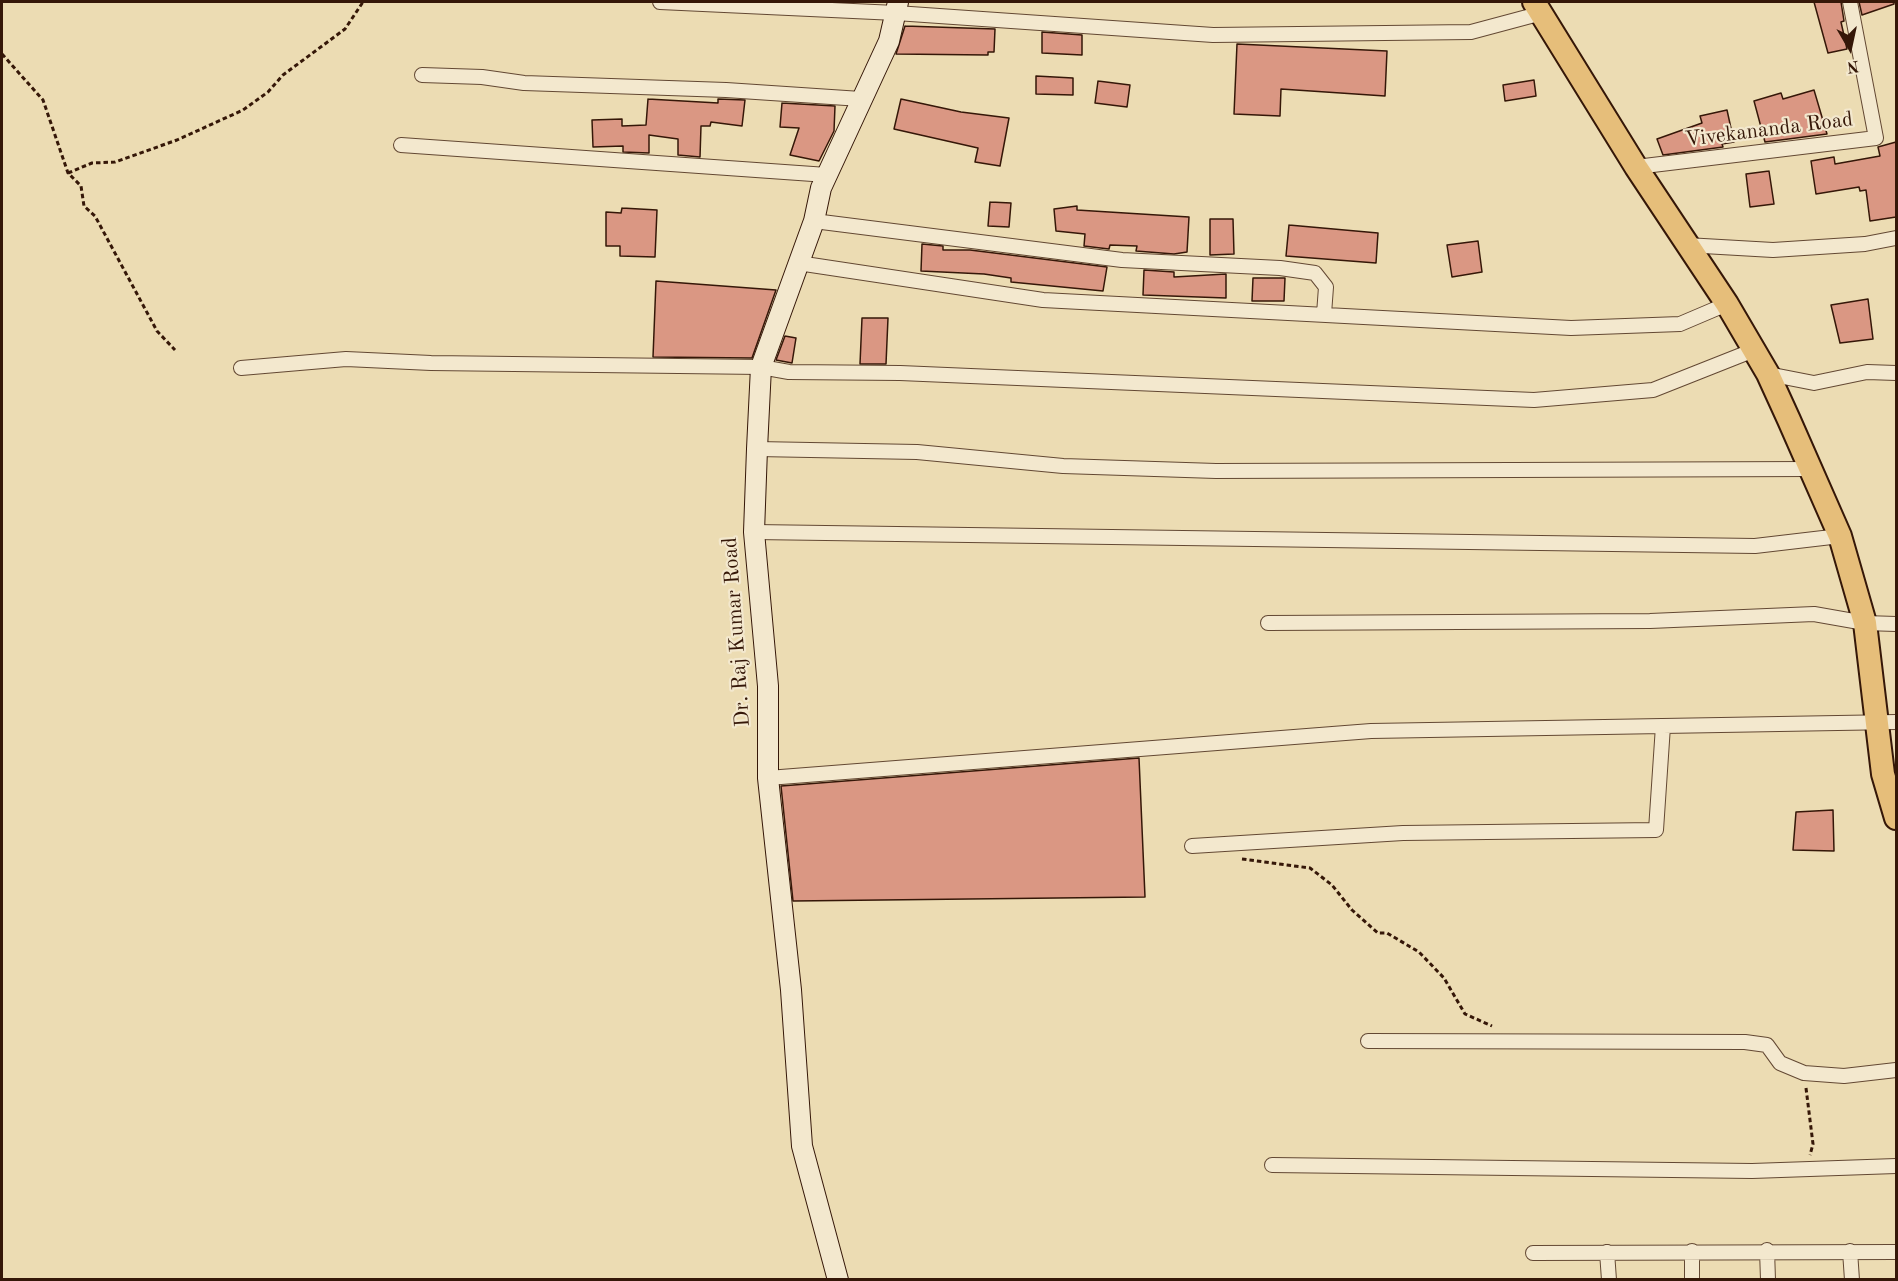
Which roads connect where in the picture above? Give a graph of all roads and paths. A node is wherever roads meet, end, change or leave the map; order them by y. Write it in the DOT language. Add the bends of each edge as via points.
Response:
graph roads {
  1 [pos="363,2"];
  2 [pos="660,2"];
  3 [pos="1850,2"];
  4 [pos="897,7"];
  5 [pos="1538,7"];
  6 [pos="2,54"];
  7 [pos="422,75"];
  8 [pos="861,99"];
  9 [pos="401,145"];
  10 [pos="1636,167"];
  11 [pos="69,173"];
  12 [pos="827,175"];
  13 [pos="814,220"];
  14 [pos="1896,238"];
  15 [pos="1686,245"];
  16 [pos="798,263"];
  17 [pos="1727,304"];
  18 [pos="1324,314"];
  19 [pos="175,350"];
  20 [pos="1754,350"];
  21 [pos="761,367"];
  22 [pos="241,368"];
  23 [pos="1896,373"];
  24 [pos="1768,374"];
  25 [pos="757,449"];
  26 [pos="1810,469"];
  27 [pos="754,532"];
  28 [pos="1840,536"];
  29 [pos="1268,623"];
  30 [pos="1865,623"];
  31 [pos="1896,624"];
  32 [pos="1887,723"];
  33 [pos="1664,726"];
  34 [pos="768,778"];
  35 [pos="1896,818"];
  36 [pos="1192,846"];
  37 [pos="1232,856"];
  38 [pos="1509,1040"];
  39 [pos="1368,1041"];
  40 [pos="1896,1070"];
  41 [pos="1804,1073"];
  42 [pos="1272,1165"];
  43 [pos="1896,1166"];
  44 [pos="1811,1169"];
  45 [pos="1767,1250"];
  46 [pos="1692,1251"];
  47 [pos="1850,1251"];
  48 [pos="1607,1252"];
  49 [pos="1896,1252"];
  50 [pos="1533,1253"];
  51 [pos="838,1280"];
  52 [pos="1609,1280"];
  53 [pos="1692,1280"];
  54 [pos="1768,1280"];
  55 [pos="1852,1280"];
  1 -- 11 [label="path" via="345,28 243,110 177,140"];
  2 -- 4 [label="street"];
  3 -- 10 [label="street, Vivekananda Road" via="1876,138"];
  4 -- 5 [label="street" via="1213,35 1307,36 1472,32"];
  4 -- 8 [label="street, Dr. Raj Kumar Road" via="889,41"];
  5 -- 10 [label="main road"];
  6 -- 11 [label="path" via="43,100"];
  7 -- 8 [label="street"];
  8 -- 12 [label="street, Dr. Raj Kumar Road"];
  9 -- 12 [label="street"];
  10 -- 15 [label="main road"];
  11 -- 19 [label="path" via="81,186 84,206 95,216 157,330"];
  12 -- 13 [label="street, Dr. Raj Kumar Road"];
  13 -- 16 [label="street, Dr. Raj Kumar Road"];
  13 -- 18 [label="street" via="1122,260 1315,273 1326,287"];
  14 -- 15 [label="street" via="1773,250"];
  15 -- 17 [label="main road"];
  16 -- 18 [label="street" via="1043,300"];
  16 -- 21 [label="street, Dr. Raj Kumar Road"];
  17 -- 18 [label="street" via="1680,324 1571,328"];
  17 -- 20 [label="main road"];
  20 -- 21 [label="street" via="1653,390 1534,400 900,373 789,372"];
  20 -- 24 [label="main road"];
  21 -- 22 [label="street" via="346,359"];
  21 -- 25 [label="street, Dr. Raj Kumar Road"];
  23 -- 24 [label="street" via="1867,372 1814,383"];
  24 -- 26 [label="main road"];
  25 -- 26 [label="street" via="917,452 1063,466 1216,471"];
  25 -- 27 [label="street, Dr. Raj Kumar Road"];
  26 -- 28 [label="main road"];
  27 -- 28 [label="street" via="1755,546"];
  27 -- 34 [label="street, Dr. Raj Kumar Road" via="768,686"];
  28 -- 30 [label="main road"];
  29 -- 30 [label="street" via="1650,621 1814,614"];
  30 -- 31 [label="street"];
  30 -- 32 [label="main road"];
  32 -- 33 [label="street"];
  32 -- 35 [label="main road" via="1883,774"];
  33 -- 34 [label="street" via="1371,731"];
  33 -- 36 [label="street" via="1656,830 1403,833"];
  34 -- 51 [label="street, Dr. Raj Kumar Road" via="791,990 802,1146"];
  37 -- 38 [label="path" via="1310,868 1378,933 1387,933 1419,952 1443,978 1466,1014 1502,1030"];
  38 -- 39 [label="street"];
  38 -- 41 [label="street" via="1767,1045 1780,1063"];
  40 -- 41 [label="street" via="1844,1076"];
  41 -- 44 [label="path" via="1813,1144"];
  42 -- 44 [label="street"];
  43 -- 44 [label="street"];
  45 -- 46 [label="street"];
  45 -- 47 [label="street"];
  45 -- 54 [label="street"];
  46 -- 48 [label="street"];
  46 -- 53 [label="street"];
  47 -- 49 [label="street"];
  47 -- 55 [label="street"];
  48 -- 50 [label="street"];
  48 -- 52 [label="street"];
}
